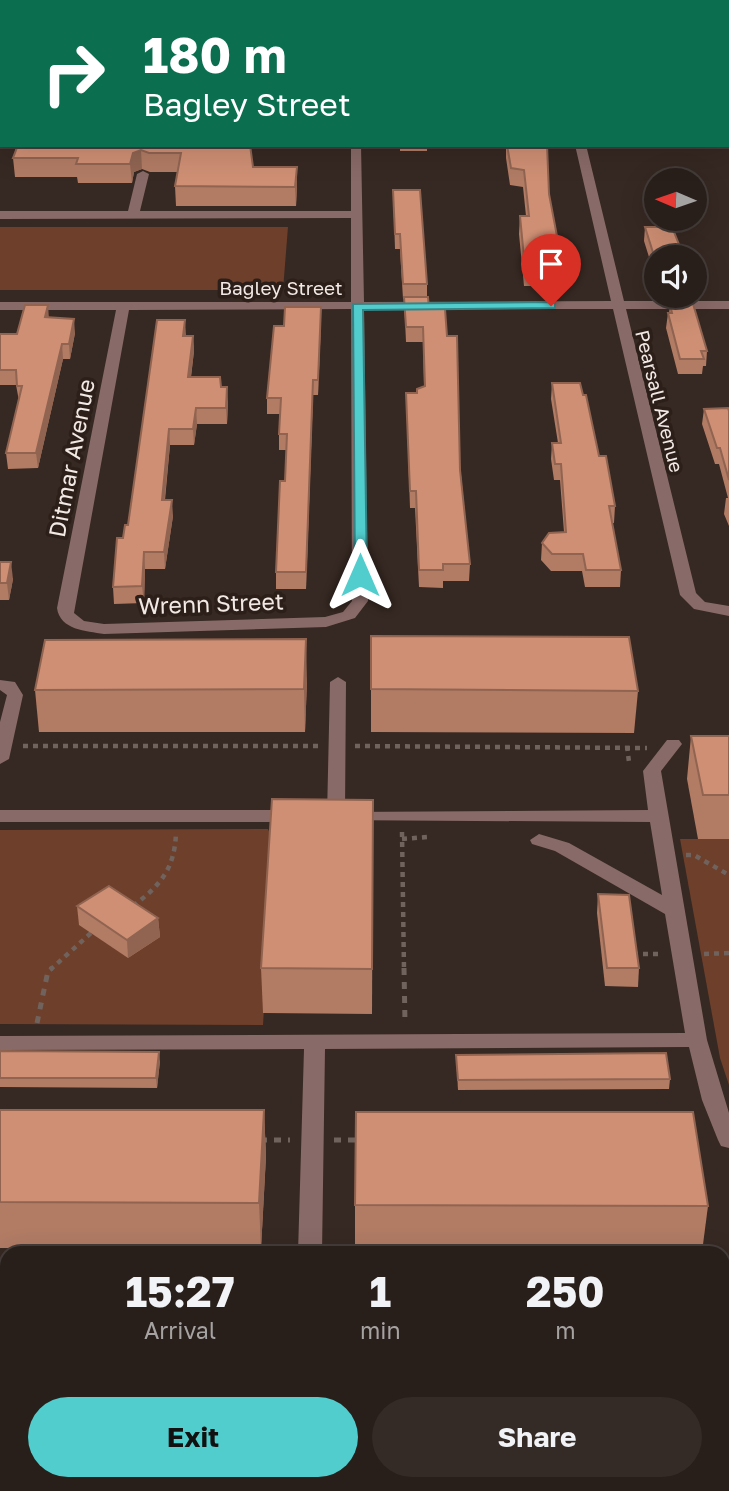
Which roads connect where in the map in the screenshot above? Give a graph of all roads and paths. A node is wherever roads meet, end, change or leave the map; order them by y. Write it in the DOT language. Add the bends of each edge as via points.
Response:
graph roads {
  1 [pos="356,147"];
  2 [pos="580,147"];
  3 [pos="143,174"];
  4 [pos="357,214"];
  5 [pos="0,215"];
  6 [pos="133,215"];
  7 [pos="729,305"];
  8 [pos="0,306"];
  9 [pos="123,306"];
  10 [pos="357,306"];
  11 [pos="617,306"];
  12 [pos="729,611"];
  13 [pos="69,618"];
  14 [pos="338,682"];
  15 [pos="0,685"];
  16 [pos="673,744"];
  17 [pos="16,746"];
  18 [pos="323,746"];
  19 [pos="351,746"];
  20 [pos="626,746"];
  21 [pos="654,749"];
  22 [pos="0,759"];
  23 [pos="629,762"];
  24 [pos="0,816"];
  25 [pos="322,816"];
  26 [pos="658,816"];
  27 [pos="176,826"];
  28 [pos="402,827"];
  29 [pos="428,838"];
  30 [pos="402,839"];
  31 [pos="539,840"];
  32 [pos="681,855"];
  33 [pos="729,874"];
  34 [pos="675,911"];
  35 [pos="124,913"];
  36 [pos="91,933"];
  37 [pos="729,953"];
  38 [pos="633,954"];
  39 [pos="667,954"];
  40 [pos="699,954"];
  41 [pos="36,1029"];
  42 [pos="405,1032"];
  43 [pos="697,1040"];
  44 [pos="314,1041"];
  45 [pos="0,1043"];
  46 [pos="370,1139"];
  47 [pos="255,1140"];
  48 [pos="295,1140"];
  49 [pos="330,1140"];
  50 [pos="729,1140"];
  51 [pos="310,1246"];
  1 -- 4 [label="street"];
  2 -- 11 [label="street, Pearsall Avenue"];
  3 -- 6 [label="street"];
  4 -- 6 [label="street"];
  4 -- 10 [label="street"];
  5 -- 6 [label="street"];
  7 -- 11 [label="street, Bagley Street"];
  8 -- 9 [label="street, Bagley Street"];
  9 -- 10 [label="street, Bagley Street"];
  9 -- 13 [label="street, Ditmar Avenue" via="65,608"];
  10 -- 11 [label="street, Bagley Street"];
  10 -- 13 [label="street, Wrenn Street" via="360,601 354,611 326,622 104,629"];
  11 -- 12 [label="street, Pearsall Avenue" via="688,594 695,604"];
  14 -- 25 [label="street"];
  15 -- 22 [label="street" via="9,686 15,695"];
  16 -- 26 [label="street" via="652,771"];
  17 -- 18 [label="path"];
  19 -- 20 [label="path"];
  20 -- 21 [label="path"];
  20 -- 23 [label="path"];
  24 -- 25 [label="street"];
  25 -- 26 [label="street"];
  26 -- 34 [label="street"];
  27 -- 35 [label="path" via="175,863 169,875"];
  28 -- 30 [label="path"];
  29 -- 30 [label="path"];
  30 -- 42 [label="path"];
  31 -- 34 [label="street" via="562,847"];
  32 -- 33 [label="path" via="694,855"];
  34 -- 43 [label="street"];
  36 -- 41 [label="path" via="48,971"];
  37 -- 40 [label="path"];
  38 -- 39 [label="path"];
  43 -- 44 [label="street"];
  43 -- 50 [label="street"];
  44 -- 45 [label="street"];
  44 -- 51 [label="street"];
  46 -- 49 [label="path"];
  47 -- 48 [label="path"];
}
